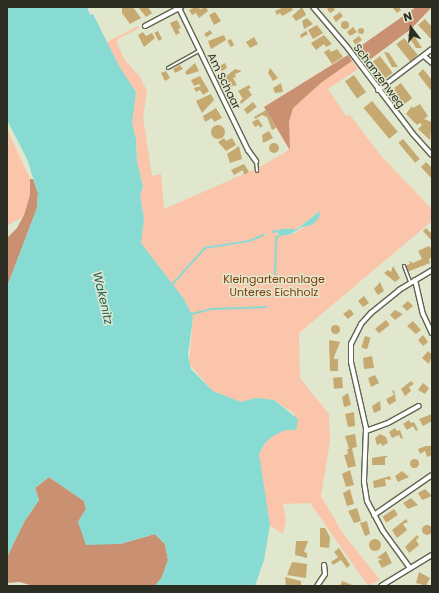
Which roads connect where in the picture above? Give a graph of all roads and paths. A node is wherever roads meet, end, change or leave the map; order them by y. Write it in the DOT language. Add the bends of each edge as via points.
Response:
graph roads {
  1 [pos="313,7"];
  2 [pos="180,8"];
  3 [pos="145,26"];
  4 [pos="432,49"];
  5 [pos="199,51"];
  6 [pos="424,56"];
  7 [pos="432,63"];
  8 [pos="168,68"];
  9 [pos="378,90"];
  10 [pos="432,155"];
  11 [pos="256,161"];
  12 [pos="257,171"];
  13 [pos="404,266"];
  14 [pos="432,270"];
  15 [pos="413,282"];
  16 [pos="432,333"];
  17 [pos="419,406"];
  18 [pos="366,431"];
  19 [pos="432,475"];
  20 [pos="374,515"];
  21 [pos="432,555"];
  22 [pos="324,565"];
  23 [pos="410,568"];
  24 [pos="317,586"];
  25 [pos="381,586"];
  1 -- 9 [label="street, Schanzenweg" via="347,47"];
  2 -- 3 [label="street"];
  2 -- 5 [label="street, Am Schaar"];
  4 -- 6 [label="street"];
  5 -- 8 [label="lane"];
  5 -- 11 [label="street, Am Schaar" via="248,150"];
  6 -- 7 [label="street"];
  6 -- 9 [label="street"];
  9 -- 10 [label="street, Schanzenweg"];
  11 -- 12 [label="lane"];
  13 -- 15 [label="lane"];
  14 -- 15 [label="street"];
  15 -- 16 [label="street"];
  15 -- 18 [label="street" via="371,313 361,324 351,344 351,362"];
  17 -- 18 [label="street" via="388,423"];
  18 -- 20 [label="street" via="364,485"];
  19 -- 20 [label="street"];
  20 -- 23 [label="street"];
  21 -- 23 [label="street"];
  22 -- 24 [label="street" via="325,574"];
  23 -- 25 [label="street"];
}
